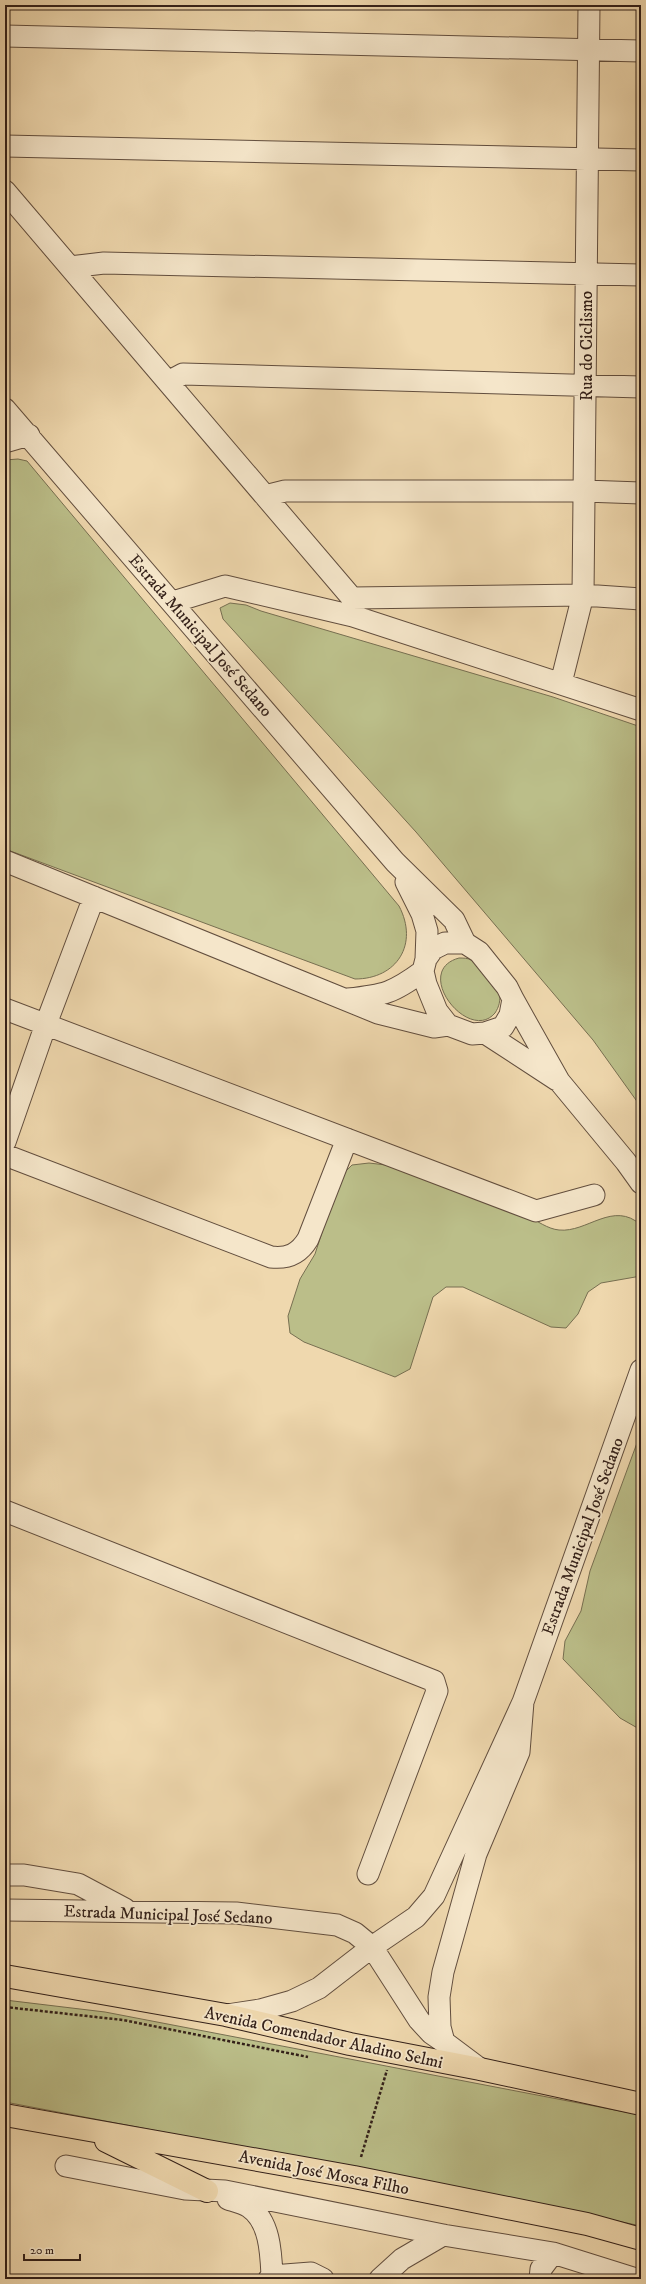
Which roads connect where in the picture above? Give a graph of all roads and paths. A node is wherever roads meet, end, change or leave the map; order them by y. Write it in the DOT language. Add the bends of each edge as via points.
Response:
graph roads {
  1 [pos="588,5"];
  2 [pos="5,36"];
  3 [pos="588,50"];
  4 [pos="641,51"];
  5 [pos="5,146"];
  6 [pos="587,158"];
  7 [pos="641,160"];
  8 [pos="5,191"];
  9 [pos="70,267"];
  10 [pos="586,274"];
  11 [pos="641,275"];
  12 [pos="168,382"];
  13 [pos="585,385"];
  14 [pos="641,387"];
  15 [pos="5,409"];
  16 [pos="29,435"];
  17 [pos="5,442"];
  18 [pos="584,491"];
  19 [pos="641,493"];
  20 [pos="265,496"];
  21 [pos="583,595"];
  22 [pos="641,599"];
  23 [pos="173,602"];
  24 [pos="353,607"];
  25 [pos="560,683"];
  26 [pos="641,710"];
  27 [pos="5,861"];
  28 [pos="395,862"];
  29 [pos="94,897"];
  30 [pos="465,943"];
  31 [pos="425,965"];
  32 [pos="345,999"];
  33 [pos="513,1000"];
  34 [pos="5,1009"];
  35 [pos="46,1024"];
  36 [pos="448,1025"];
  37 [pos="485,1033"];
  38 [pos="559,1081"];
  39 [pos="347,1140"];
  40 [pos="5,1142"];
  41 [pos="5,1155"];
  42 [pos="641,1183"];
  43 [pos="594,1195"];
  44 [pos="641,1370"];
  45 [pos="5,1511"];
  46 [pos="523,1702"];
  47 [pos="368,1874"];
  48 [pos="5,1875"];
  49 [pos="5,1910"];
  50 [pos="130,1912"];
  51 [pos="372,1947"];
  52 [pos="5,1976"];
  53 [pos="5,2007"];
  54 [pos="226,2015"];
  55 [pos="444,2042"];
  56 [pos="312,2058"];
  57 [pos="386,2065"];
  58 [pos="480,2069"];
  59 [pos="641,2104"];
  60 [pos="5,2115"];
  61 [pos="85,2131"];
  62 [pos="66,2166"];
  63 [pos="354,2177"];
  64 [pos="207,2191"];
  65 [pos="443,2235"];
  66 [pos="641,2239"];
  67 [pos="553,2253"];
  68 [pos="270,2277"];
  69 [pos="323,2279"];
  70 [pos="380,2279"];
  71 [pos="540,2279"];
  72 [pos="636,2279"];
  1 -- 3 [label="street, Rua do Ciclismo"];
  2 -- 3 [label="street"];
  3 -- 4 [label="street"];
  3 -- 6 [label="street, Rua do Ciclismo"];
  5 -- 6 [label="street"];
  6 -- 7 [label="street"];
  6 -- 10 [label="street, Rua do Ciclismo"];
  8 -- 9 [label="street"];
  9 -- 10 [label="street" via="104,263"];
  9 -- 12 [label="street"];
  10 -- 11 [label="street"];
  10 -- 13 [label="street, Rua do Ciclismo"];
  12 -- 13 [label="street" via="183,374"];
  12 -- 20 [label="street"];
  13 -- 14 [label="street"];
  13 -- 18 [label="street, Rua do Ciclismo"];
  15 -- 16 [label="street, Estrada Municipal José Sedano"];
  16 -- 17 [label="street"];
  16 -- 23 [label="street, Estrada Municipal José Sedano"];
  18 -- 19 [label="street"];
  18 -- 20 [label="street" via="285,491"];
  18 -- 21 [label="street, Rua do Ciclismo"];
  20 -- 24 [label="street"];
  21 -- 22 [label="street"];
  21 -- 24 [label="street"];
  21 -- 25 [label="street, Rua do Ciclismo"];
  23 -- 24 [label="street" via="224,586"];
  23 -- 28 [label="street, Estrada Municipal José Sedano"];
  24 -- 25 [label="street"];
  25 -- 26 [label="street"];
  27 -- 29 [label="street"];
  28 -- 30 [label="street, Estrada Municipal José Sedano" via="454,920"];
  28 -- 31 [label="street, Estrada Municipal José Sedano" via="422,914 427,931"];
  29 -- 32 [label="street"];
  29 -- 35 [label="street"];
  30 -- 31 [label="street" via="445,944 433,949"];
  30 -- 33 [label="street" via="479,952"];
  31 -- 32 [label="street" via="403,986 383,995"];
  31 -- 36 [label="street" via="432,1001"];
  32 -- 36 [label="street" via="378,1013 434,1027"];
  33 -- 37 [label="street" via="510,1015 504,1026"];
  33 -- 38 [label="street"];
  34 -- 35 [label="street"];
  35 -- 39 [label="street"];
  35 -- 40 [label="street"];
  36 -- 37 [label="street" via="472,1034"];
  37 -- 38 [label="street"];
  38 -- 42 [label="street"];
  39 -- 41 [label="street" via="308,1239 302,1248 284,1258 271,1257"];
  39 -- 43 [label="street" via="536,1211"];
  44 -- 46 [label="street, Estrada Municipal José Sedano"];
  45 -- 47 [label="street" via="434,1681 437,1691"];
  46 -- 51 [label="street, Estrada Municipal José Sedano" via="434,1896 416,1917"];
  46 -- 55 [label="street, Estrada Municipal José Sedano" via="519,1752 476,1854 443,1972 439,1997 440,2027"];
  48 -- 50 [label="street" via="24,1875 78,1884"];
  49 -- 50 [label="street, Estrada Municipal José Sedano"];
  50 -- 51 [label="street, Estrada Municipal José Sedano" via="236,1913 337,1925 355,1933"];
  51 -- 54 [label="street, Estrada Municipal José Sedano" via="320,1988 292,2001 260,2010"];
  51 -- 55 [label="street, Estrada Municipal José Sedano" via="419,2020"];
  52 -- 54 [label="main road, Avenida Comendador Aladino Selmi"];
  53 -- 56 [label="path" via="123,2020"];
  54 -- 57 [label="main road, Avenida Comendador Aladino Selmi"];
  55 -- 58 [label="street, Estrada Municipal José Sedano"];
  57 -- 58 [label="main road, Avenida Comendador Aladino Selmi"];
  57 -- 63 [label="path"];
  58 -- 59 [label="main road, Avenida Comendador Aladino Selmi"];
  60 -- 61 [label="main road, Avenida José Mosca Filho"];
  61 -- 63 [label="main road, Avenida José Mosca Filho"];
  61 -- 64 [label="main road"];
  62 -- 64 [label="street"];
  63 -- 66 [label="main road, Avenida José Mosca Filho" via="587,2224"];
  64 -- 65 [label="street" via="225,2191"];
  64 -- 68 [label="street" via="249,2207 263,2224 269,2244"];
  65 -- 67 [label="street"];
  65 -- 70 [label="street" via="402,2259"];
  67 -- 71 [label="street" via="541,2269"];
  67 -- 72 [label="street"];
  68 -- 69 [label="street" via="311,2273"];
}
